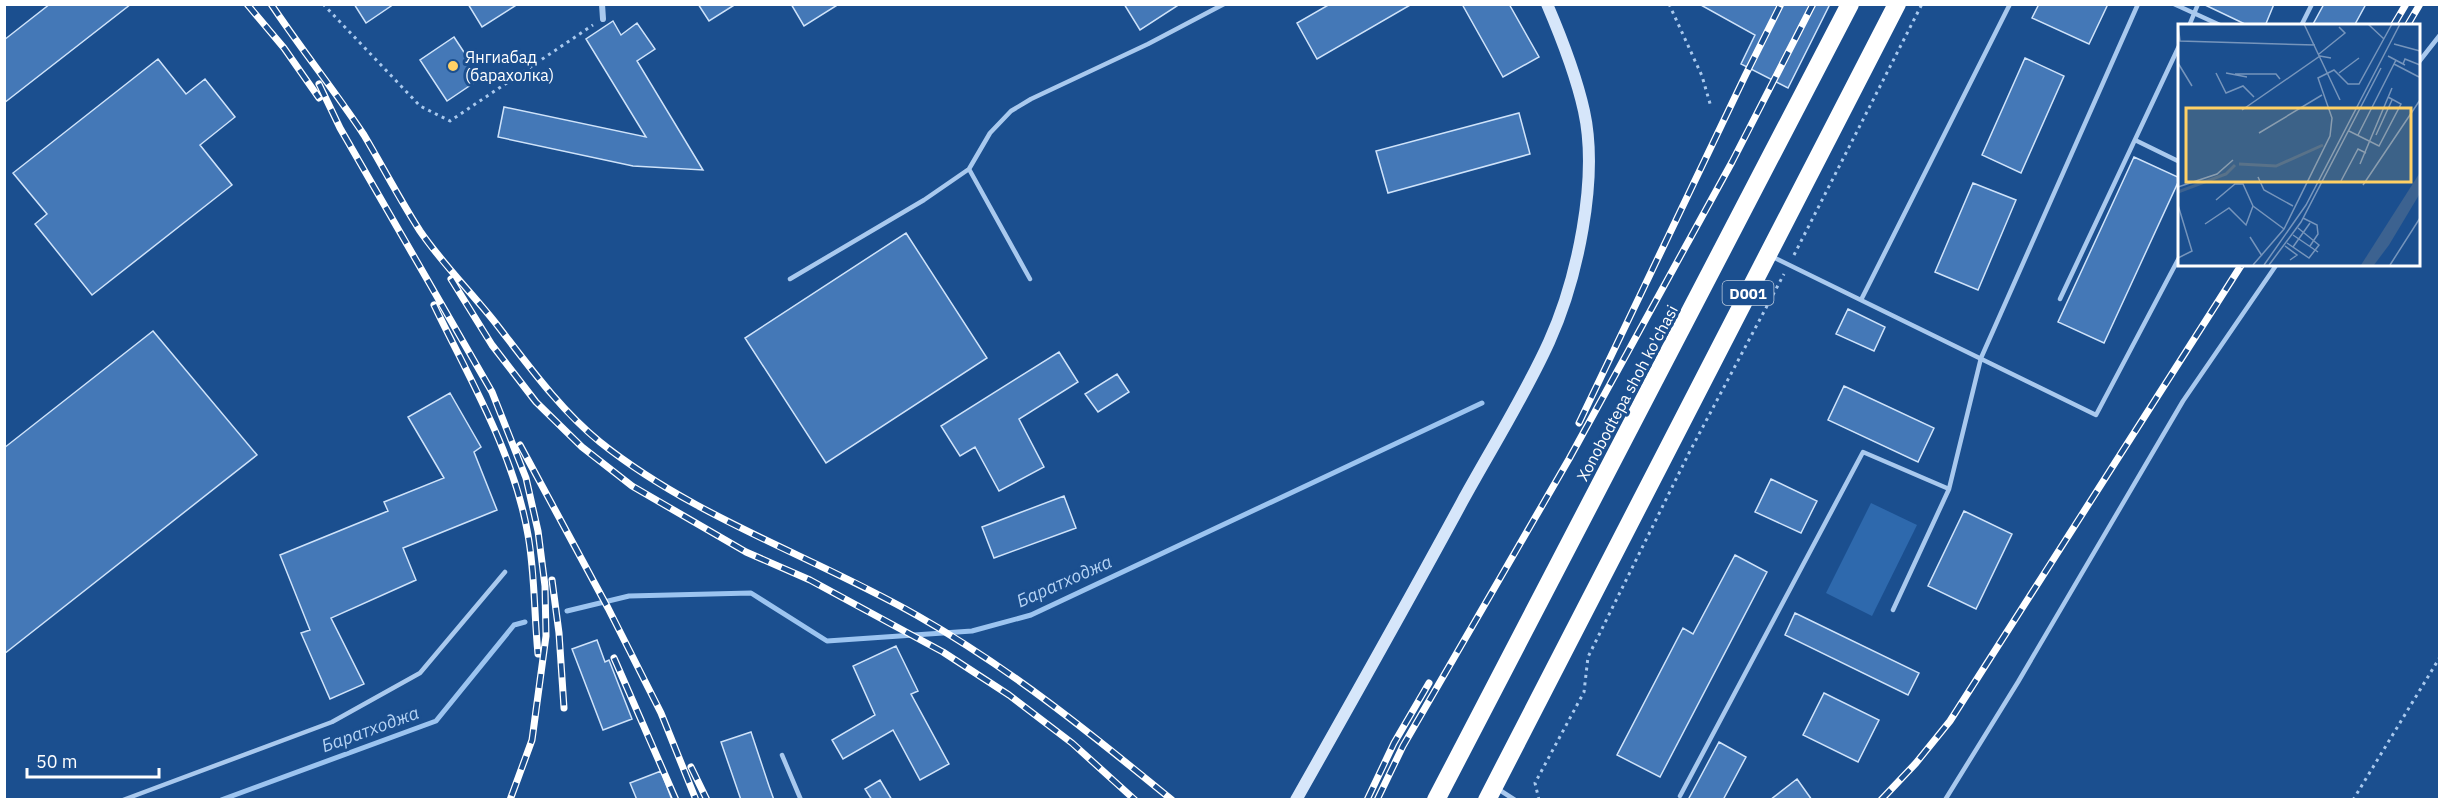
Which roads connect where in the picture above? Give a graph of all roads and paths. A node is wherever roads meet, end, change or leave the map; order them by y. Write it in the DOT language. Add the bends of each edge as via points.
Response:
graph roads {
  1 [pos="323,4"];
  2 [pos="602,4"];
  3 [pos="1224,4"];
  4 [pos="1546,4"];
  5 [pos="1669,4"];
  6 [pos="1850,4"];
  7 [pos="1897,4"];
  8 [pos="1922,4"];
  9 [pos="2010,4"];
  10 [pos="2138,4"];
  11 [pos="2174,4"];
  12 [pos="2199,4"];
  13 [pos="2312,4"];
  14 [pos="2195,14"];
  15 [pos="603,19"];
  16 [pos="2190,24"];
  17 [pos="2218,24"];
  18 [pos="2302,24"];
  19 [pos="2439,35"];
  20 [pos="2178,48"];
  21 [pos="2420,60"];
  22 [pos="1711,106"];
  23 [pos="2134,140"];
  24 [pos="2178,161"];
  25 [pos="969,169"];
  26 [pos="1768,255"];
  27 [pos="2178,260"];
  28 [pos="1789,265"];
  29 [pos="2276,266"];
  30 [pos="790,279"];
  31 [pos="1030,279"];
  32 [pos="2060,299"];
  33 [pos="1861,300"];
  34 [pos="1981,358"];
  35 [pos="1950,489"];
  36 [pos="505,572"];
  37 [pos="1893,610"];
  38 [pos="2439,657"];
  39 [pos="782,755"];
  40 [pos="1490,793"];
  41 [pos="1680,796"];
  42 [pos="123,800"];
  43 [pos="801,800"];
  44 [pos="1296,800"];
  45 [pos="1436,800"];
  46 [pos="1515,800"];
  47 [pos="1539,800"];
  48 [pos="1946,800"];
  49 [pos="2353,800"];
  1 -- 15 [label="path" via="420,106 450,121"];
  2 -- 15 [label="street"];
  3 -- 25 [label="lane" via="1011,111 990,133"];
  4 -- 44 [label="street" via="1575,77 1587,128 1582,236 1567,292 1548,343"];
  5 -- 22 [label="path" via="1702,76"];
  6 -- 45 [label="highway, Xonobodtepa shoh ko'chasi / D001"];
  7 -- 26 [label="highway, D001"];
  8 -- 28 [label="path"];
  9 -- 33 [label="lane"];
  10 -- 34 [label="lane"];
  11 -- 14 [label="lane"];
  12 -- 14 [label="lane"];
  13 -- 18 [label="lane"];
  14 -- 16 [label="lane"];
  14 -- 17 [label="lane"];
  19 -- 21 [label="lane"];
  20 -- 23 [label="lane"];
  23 -- 24 [label="lane"];
  23 -- 32 [label="lane"];
  25 -- 30 [label="lane"];
  25 -- 31 [label="lane"];
  26 -- 28 [label="lane"];
  26 -- 40 [label="highway, D001"];
  27 -- 34 [label="lane" via="2096,415"];
  28 -- 33 [label="lane"];
  28 -- 47 [label="path" via="1588,657 1584,692 1534,783"];
  29 -- 48 [label="lane" via="2183,401"];
  33 -- 34 [label="lane"];
  34 -- 35 [label="lane"];
  35 -- 37 [label="lane"];
  35 -- 41 [label="lane" via="1863,452"];
  36 -- 42 [label="lane" via="420,673 332,722"];
  38 -- 49 [label="path"];
  39 -- 43 [label="lane"];
  40 -- 46 [label="lane"];
}
